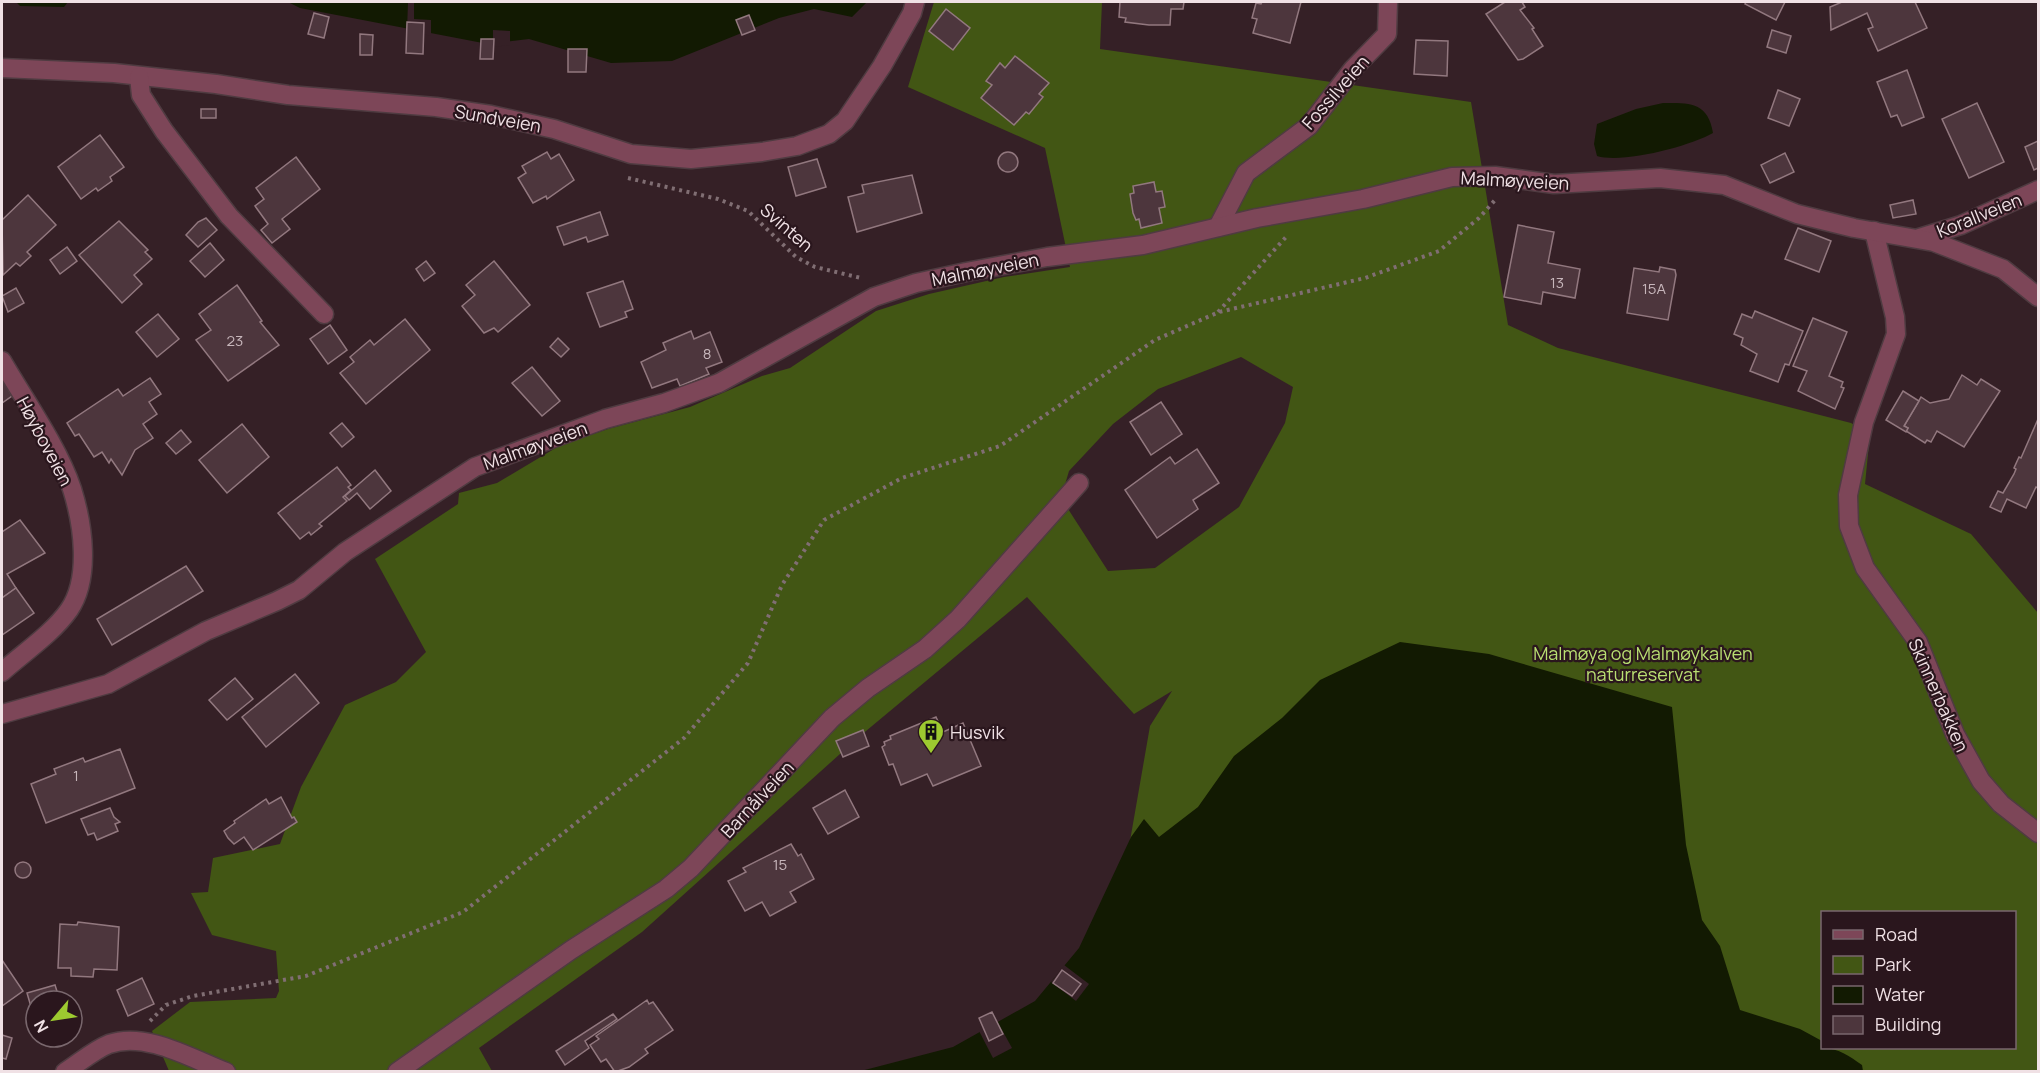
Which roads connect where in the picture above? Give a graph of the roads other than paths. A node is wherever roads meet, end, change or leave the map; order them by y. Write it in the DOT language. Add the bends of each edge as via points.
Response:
graph roads {
  1 [pos="915,2"];
  2 [pos="1388,2"];
  3 [pos="2,68"];
  4 [pos="139,77"];
  5 [pos="2038,190"];
  6 [pos="1218,227"];
  7 [pos="1874,231"];
  8 [pos="1920,238"];
  9 [pos="2038,297"];
  10 [pos="324,314"];
  11 [pos="2,361"];
  12 [pos="1079,483"];
  13 [pos="2,672"];
  14 [pos="2,714"];
  15 [pos="2038,833"];
  16 [pos="65,1071"];
  17 [pos="226,1071"];
  18 [pos="397,1071"];
  1 -- 4 [label="street, Sundveien" via="882,66 845,121 829,134 797,146 692,159 631,154 491,114"];
  2 -- 6 [label="street, Fossilveien" via="1387,34 1353,69 1309,126 1246,173"];
  3 -- 4 [label="street, Sundveien"];
  4 -- 10 [label="street" via="141,95 164,131 229,216"];
  5 -- 8 [label="street, Korallveien" via="1961,225"];
  6 -- 7 [label="street, Malmøyveien" via="1452,177 1515,178 1554,184 1660,178 1735,187 1797,214"];
  6 -- 14 [label="street, Malmøyveien" via="1143,245 966,272 874,297 719,383 605,419 475,467 277,601 206,631 108,684"];
  7 -- 8 [label="street, Malmøyveien"];
  7 -- 15 [label="street, Skinnerbakken" via="1896,334 1864,422 1848,495 1849,526 1865,568 1918,642 1955,734 1981,781 2001,804"];
  8 -- 9 [label="street, Malmøyveien" via="2003,269"];
  11 -- 13 [label="street, Høyboveien" via="71,488 82,555 80,585 69,610"];
  12 -- 18 [label="street, Barnålveien" via="958,619 925,649 832,718 666,889"];
  16 -- 17 [label="street" via="107,1045 137,1041"];
}
